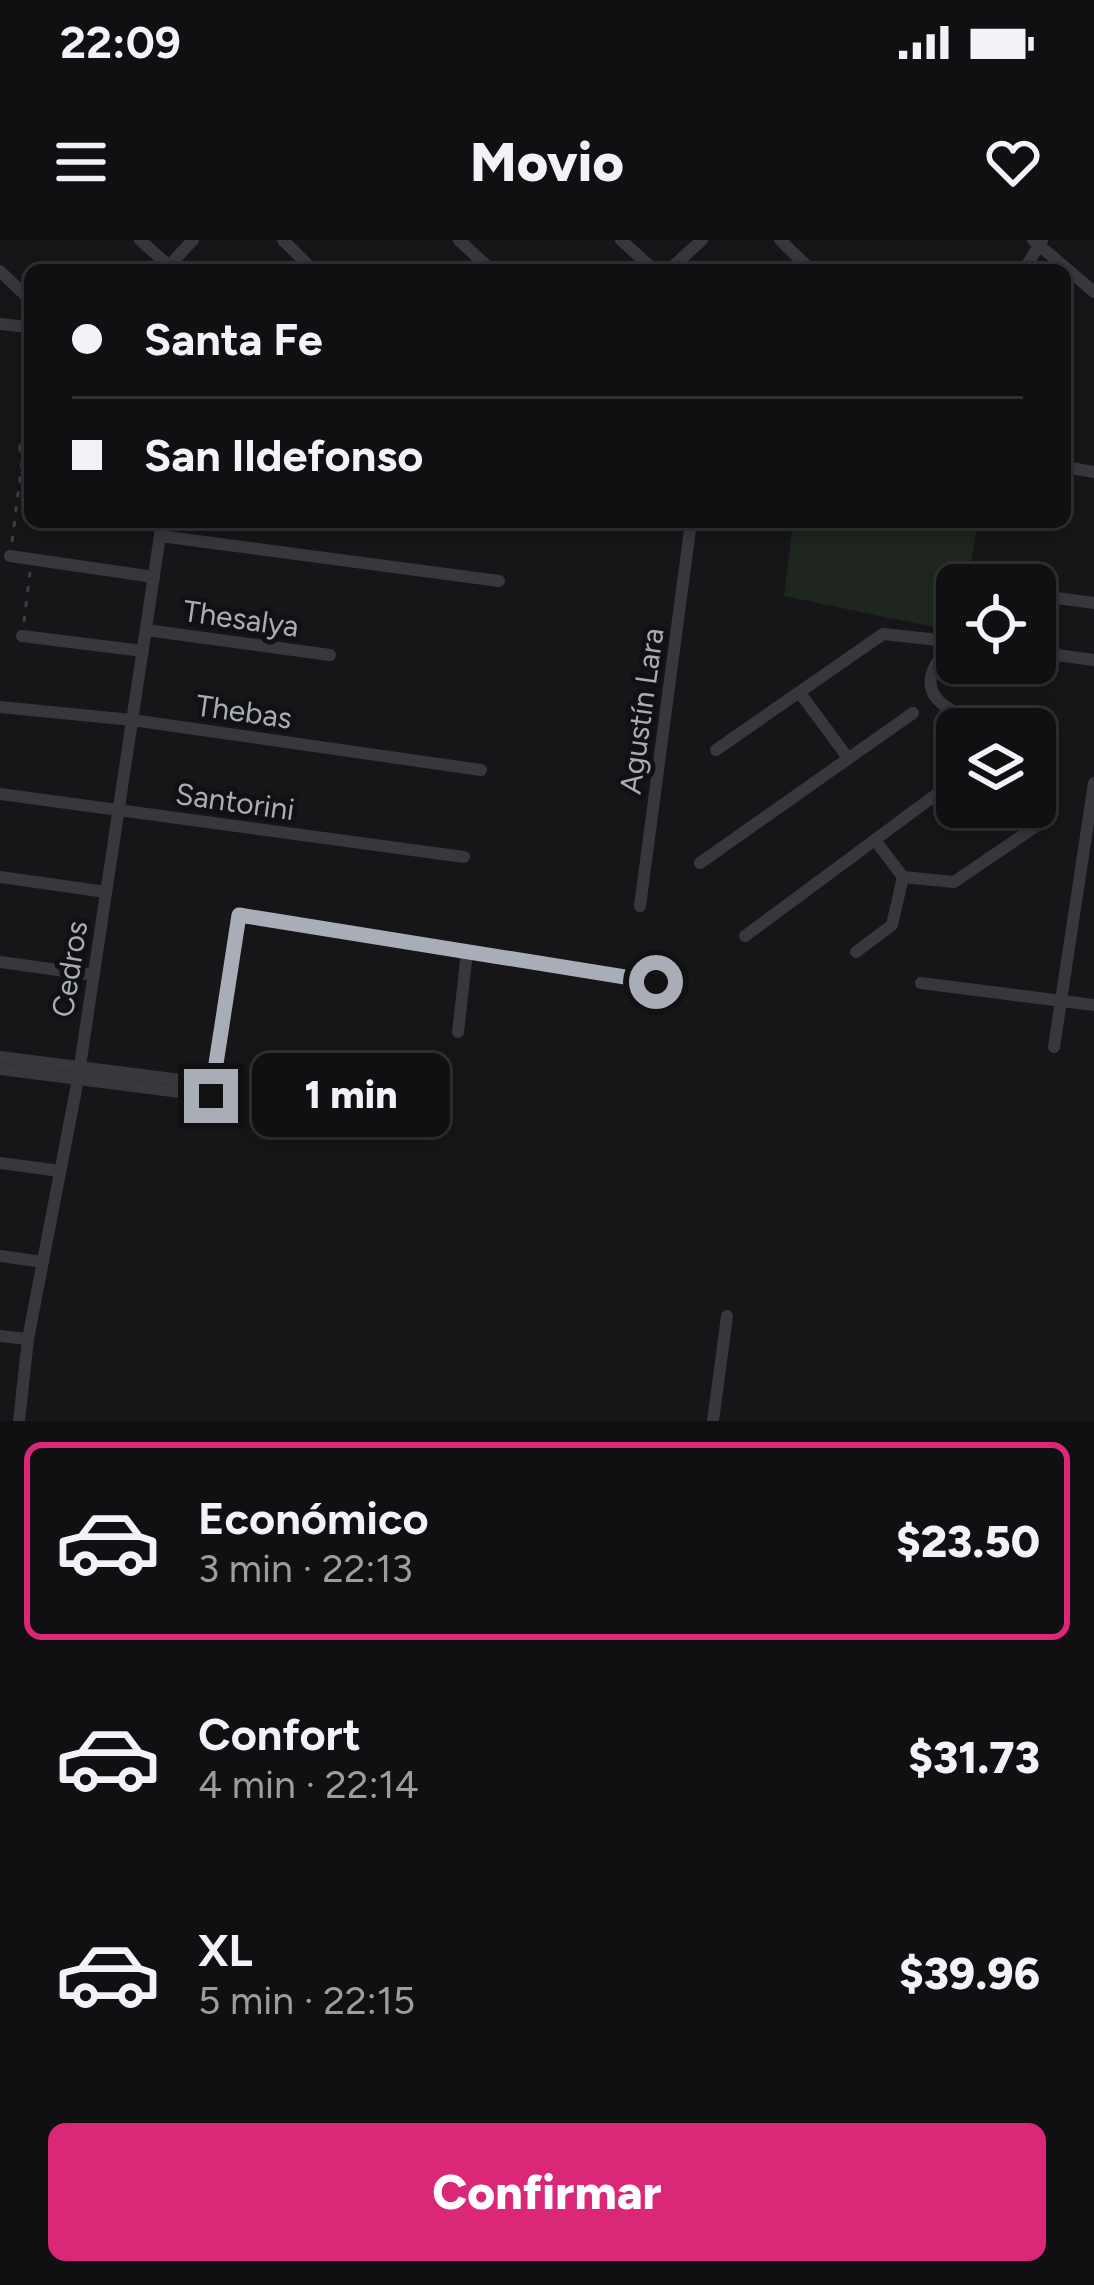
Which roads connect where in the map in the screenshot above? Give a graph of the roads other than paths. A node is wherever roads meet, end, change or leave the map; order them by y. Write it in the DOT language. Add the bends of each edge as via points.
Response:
graph roads {
  1 [pos="140,240"];
  2 [pos="193,240"];
  3 [pos="283,240"];
  4 [pos="460,240"];
  5 [pos="621,240"];
  6 [pos="702,240"];
  7 [pos="779,240"];
  8 [pos="1038,242"];
  9 [pos="163,264"];
  10 [pos="171,264"];
  11 [pos="307,264"];
  12 [pos="485,264"];
  13 [pos="647,264"];
  14 [pos="676,264"];
  15 [pos="805,264"];
  16 [pos="1063,264"];
  17 [pos="0,271"];
  18 [pos="1071,271"];
  19 [pos="1094,292"];
  20 [pos="24,294"];
  21 [pos="691,528"];
  22 [pos="161,529"];
  23 [pos="10,556"];
  24 [pos="154,577"];
  25 [pos="499,581"];
  26 [pos="1056,598"];
  27 [pos="1094,603"];
  28 [pos="146,630"];
  29 [pos="22,636"];
  30 [pos="936,640"];
  31 [pos="143,651"];
  32 [pos="330,655"];
  33 [pos="1056,655"];
  34 [pos="1094,660"];
  35 [pos="936,662"];
  36 [pos="800,693"];
  37 [pos="0,707"];
  38 [pos="950,708"];
  39 [pos="913,712"];
  40 [pos="132,720"];
  41 [pos="716,750"];
  42 [pos="848,758"];
  43 [pos="482,770"];
  44 [pos="1094,783"];
  45 [pos="0,794"];
  46 [pos="936,795"];
  47 [pos="118,810"];
  48 [pos="1033,828"];
  49 [pos="875,840"];
  50 [pos="464,856"];
  51 [pos="700,863"];
  52 [pos="0,877"];
  53 [pos="903,877"];
  54 [pos="1078,890"];
  55 [pos="106,892"];
  56 [pos="1094,892"];
  57 [pos="640,906"];
  58 [pos="745,936"];
  59 [pos="467,952"];
  60 [pos="856,952"];
  61 [pos="0,962"];
  62 [pos="94,975"];
  63 [pos="656,982"];
  64 [pos="921,982"];
  65 [pos="1061,1000"];
  66 [pos="1094,1005"];
  67 [pos="458,1032"];
  68 [pos="1054,1047"];
  69 [pos="0,1057"];
  70 [pos="0,1069"];
  71 [pos="79,1073"];
  72 [pos="0,1163"];
  73 [pos="60,1171"];
  74 [pos="0,1256"];
  75 [pos="43,1262"];
  76 [pos="727,1316"];
  77 [pos="0,1336"];
  78 [pos="28,1339"];
  79 [pos="0,1414"];
  80 [pos="19,1419"];
  81 [pos="712,1421"];
  1 -- 9 [label="street"];
  2 -- 10 [label="street"];
  3 -- 11 [label="street"];
  4 -- 12 [label="street"];
  5 -- 13 [label="street"];
  6 -- 14 [label="street"];
  7 -- 15 [label="street"];
  8 -- 16 [label="street"];
  17 -- 20 [label="street"];
  18 -- 19 [label="street"];
  21 -- 57 [label="street, Agustín Lara"];
  22 -- 24 [label="street, Cedros"];
  22 -- 25 [label="street"];
  23 -- 24 [label="street"];
  24 -- 28 [label="street, Cedros"];
  26 -- 27 [label="street"];
  28 -- 31 [label="street, Cedros"];
  28 -- 32 [label="street, Thesalya"];
  29 -- 31 [label="street, Thesalya"];
  30 -- 36 [label="street" via="884,634"];
  31 -- 40 [label="street, Cedros"];
  33 -- 34 [label="street"];
  35 -- 38 [label="street" via="931,687"];
  36 -- 41 [label="street"];
  36 -- 42 [label="street"];
  37 -- 40 [label="street, Thebas"];
  39 -- 42 [label="street"];
  40 -- 43 [label="street, Thebas"];
  40 -- 47 [label="street, Cedros"];
  42 -- 51 [label="street"];
  44 -- 54 [label="street"];
  45 -- 47 [label="street, Santorini"];
  46 -- 49 [label="street"];
  47 -- 50 [label="street, Santorini"];
  47 -- 55 [label="street, Cedros"];
  48 -- 53 [label="street" via="953,882"];
  49 -- 53 [label="street"];
  49 -- 58 [label="street"];
  52 -- 55 [label="street"];
  53 -- 60 [label="street" via="892,926"];
  54 -- 56 [label="street"];
  54 -- 65 [label="street"];
  55 -- 62 [label="street, Cedros"];
  59 -- 63 [label="street"];
  59 -- 67 [label="street"];
  59 -- 71 [label="street" via="239,915 212,1090"];
  61 -- 62 [label="street"];
  62 -- 71 [label="street, Cedros"];
  64 -- 65 [label="street"];
  65 -- 66 [label="street"];
  65 -- 68 [label="street"];
  69 -- 71 [label="street"];
  70 -- 71 [label="street"];
  71 -- 73 [label="street, Cedros"];
  72 -- 73 [label="street"];
  73 -- 75 [label="street, Cedros"];
  74 -- 75 [label="street"];
  75 -- 78 [label="street, Cedros"];
  76 -- 81 [label="street"];
  77 -- 78 [label="street"];
  78 -- 80 [label="street, Cedros"];
  79 -- 80 [label="street"];
}
